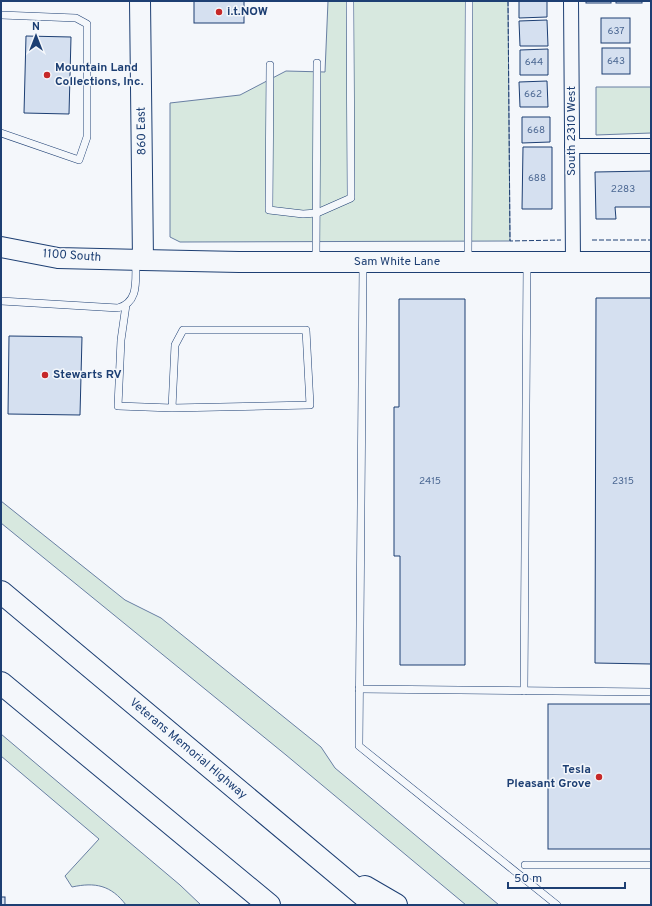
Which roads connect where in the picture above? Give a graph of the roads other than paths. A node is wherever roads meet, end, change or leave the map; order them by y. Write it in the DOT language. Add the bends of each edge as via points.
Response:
graph roads {
  1 [pos="140,1"];
  2 [pos="350,1"];
  3 [pos="469,1"];
  4 [pos="571,1"];
  5 [pos="1,15"];
  6 [pos="317,63"];
  7 [pos="270,65"];
  8 [pos="1,133"];
  9 [pos="572,146"];
  10 [pos="651,146"];
  11 [pos="317,213"];
  12 [pos="1,247"];
  13 [pos="139,260"];
  14 [pos="468,261"];
  15 [pos="527,261"];
  16 [pos="573,261"];
  17 [pos="316,262"];
  18 [pos="363,262"];
  19 [pos="651,262"];
  20 [pos="1,301"];
  21 [pos="126,306"];
  22 [pos="172,408"];
  23 [pos="1,592"];
  24 [pos="1,683"];
  25 [pos="359,689"];
  26 [pos="524,690"];
  27 [pos="651,692"];
  28 [pos="327,865"];
  29 [pos="525,865"];
  30 [pos="651,865"];
  31 [pos="252,896"];
  32 [pos="269,905"];
  33 [pos="375,905"];
  34 [pos="396,905"];
  35 [pos="557,905"];
  1 -- 13 [label="street, 860 East"];
  2 -- 11 [label="lane" via="351,198"];
  3 -- 14 [label="lane"];
  4 -- 9 [label="street, South 2310 West"];
  5 -- 8 [label="lane" via="76,18 87,24 87,137 79,160"];
  6 -- 11 [label="lane"];
  7 -- 11 [label="lane" via="269,210"];
  9 -- 10 [label="street"];
  9 -- 16 [label="street, South 2310 West"];
  11 -- 17 [label="lane"];
  12 -- 13 [label="street, 1100 South" via="58,258"];
  13 -- 17 [label="street, Sam White Lane"];
  13 -- 21 [label="lane" via="133,298"];
  14 -- 15 [label="street, Sam White Lane"];
  14 -- 18 [label="street, Sam White Lane"];
  15 -- 16 [label="street, Sam White Lane"];
  15 -- 26 [label="lane"];
  16 -- 19 [label="street, Sam White Lane"];
  17 -- 18 [label="street, Sam White Lane"];
  18 -- 25 [label="lane"];
  20 -- 21 [label="lane" via="118,308"];
  21 -- 22 [label="lane" via="121,340 118,406"];
  22 -- 22 [label="lane" via="310,405 306,330 183,330 175,345"];
  23 -- 28 [label="highway, Veterans Memorial Highway"];
  24 -- 31 [label="highway"];
  25 -- 26 [label="lane"];
  25 -- 35 [label="lane" via="359,746"];
  26 -- 27 [label="lane"];
  28 -- 33 [label="highway, Veterans Memorial Highway"];
  28 -- 34 [label="highway"];
  29 -- 30 [label="lane"];
  31 -- 32 [label="highway"];
}
